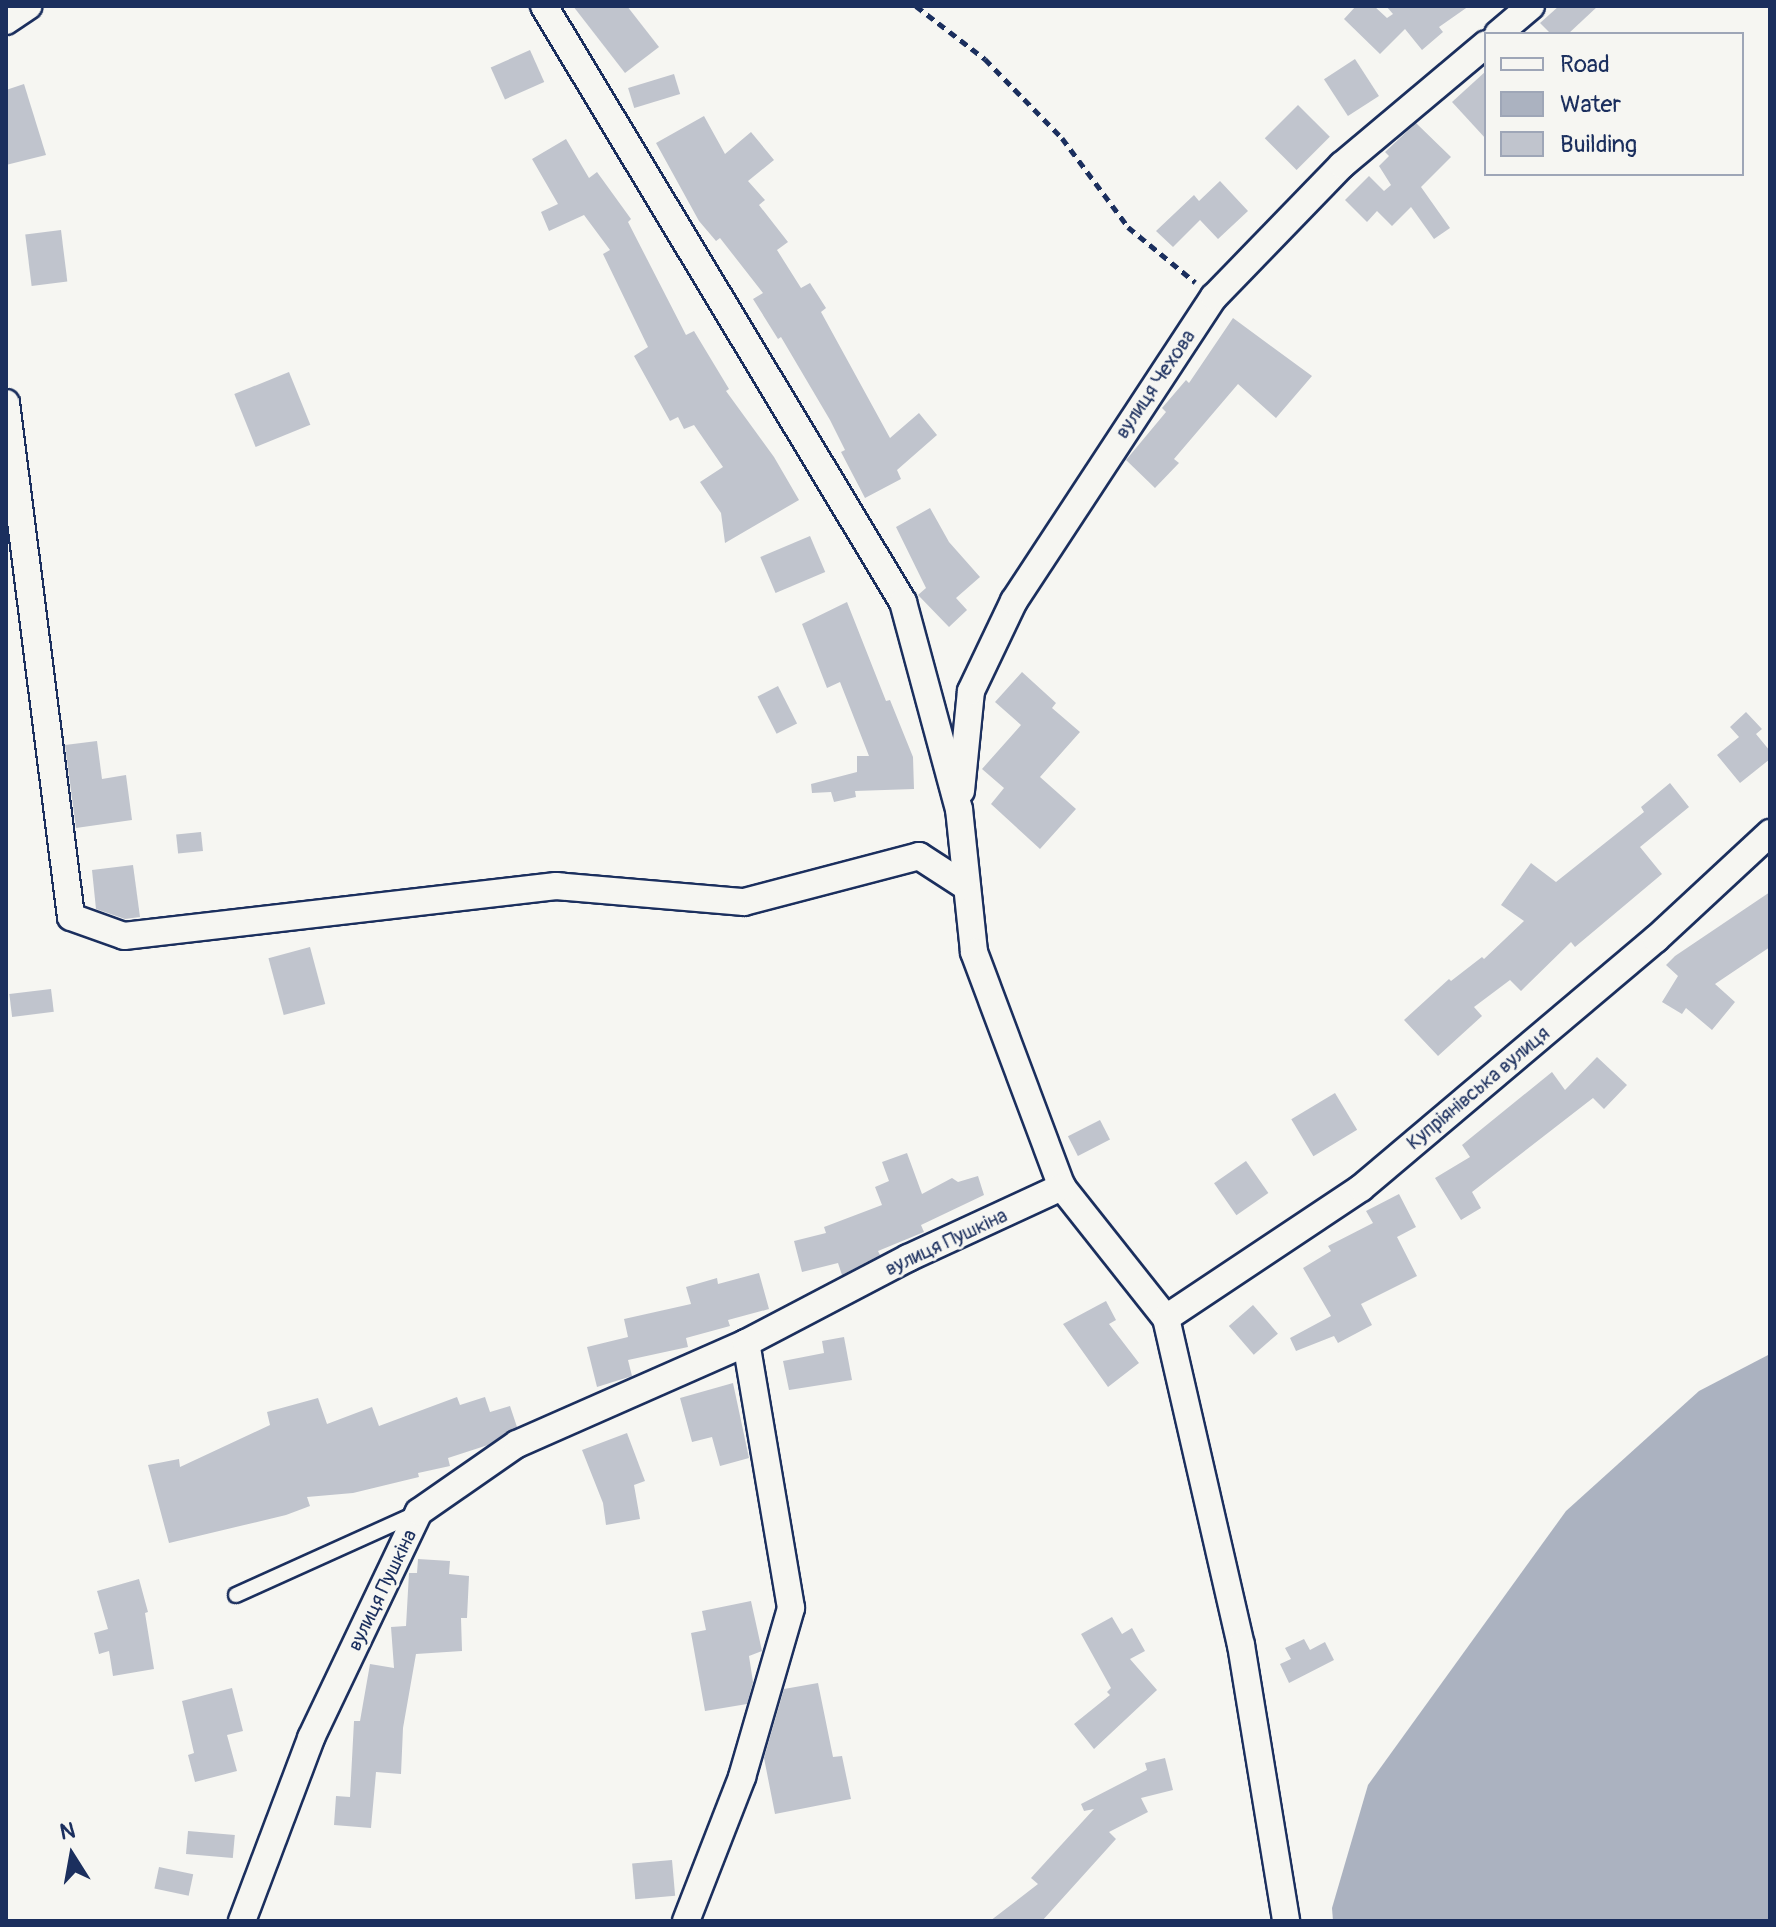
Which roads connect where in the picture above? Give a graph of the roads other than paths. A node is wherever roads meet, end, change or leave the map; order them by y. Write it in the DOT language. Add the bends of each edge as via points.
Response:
graph roads {
  1 [pos="28,6"];
  2 [pos="544,6"];
  3 [pos="1531,6"];
  4 [pos="6,21"];
  5 [pos="1500,32"];
  6 [pos="1484,46"];
  7 [pos="6,403"];
  8 [pos="959,809"];
  9 [pos="1770,833"];
  10 [pos="967,887"];
  11 [pos="1062,1187"];
  12 [pos="1166,1318"];
  13 [pos="746,1343"];
  14 [pos="419,1512"];
  15 [pos="236,1595"];
  16 [pos="242,1921"];
  17 [pos="686,1921"];
  18 [pos="1286,1921"];
  1 -- 4 [label="street"];
  2 -- 8 [label="street" via="903,602"];
  3 -- 5 [label="street"];
  6 -- 8 [label="street, вулиця Чехова" via="1342,165 1214,297 1014,601 971,691"];
  7 -- 10 [label="street" via="71,917 124,936 556,886 744,902 919,856"];
  8 -- 10 [label="street"];
  9 -- 12 [label="street, Купріянівська вулиця" via="1656,939 1361,1188"];
  10 -- 11 [label="street" via="974,952"];
  11 -- 12 [label="street"];
  11 -- 13 [label="street, вулиця Пушкіна" via="908,1258"];
  12 -- 18 [label="street" via="1241,1645"];
  13 -- 14 [label="street, вулиця Пушкіна" via="517,1444"];
  13 -- 17 [label="street" via="791,1608 742,1777"];
  14 -- 15 [label="lane"];
  14 -- 16 [label="street, вулиця Пушкіна" via="311,1738"];
}
